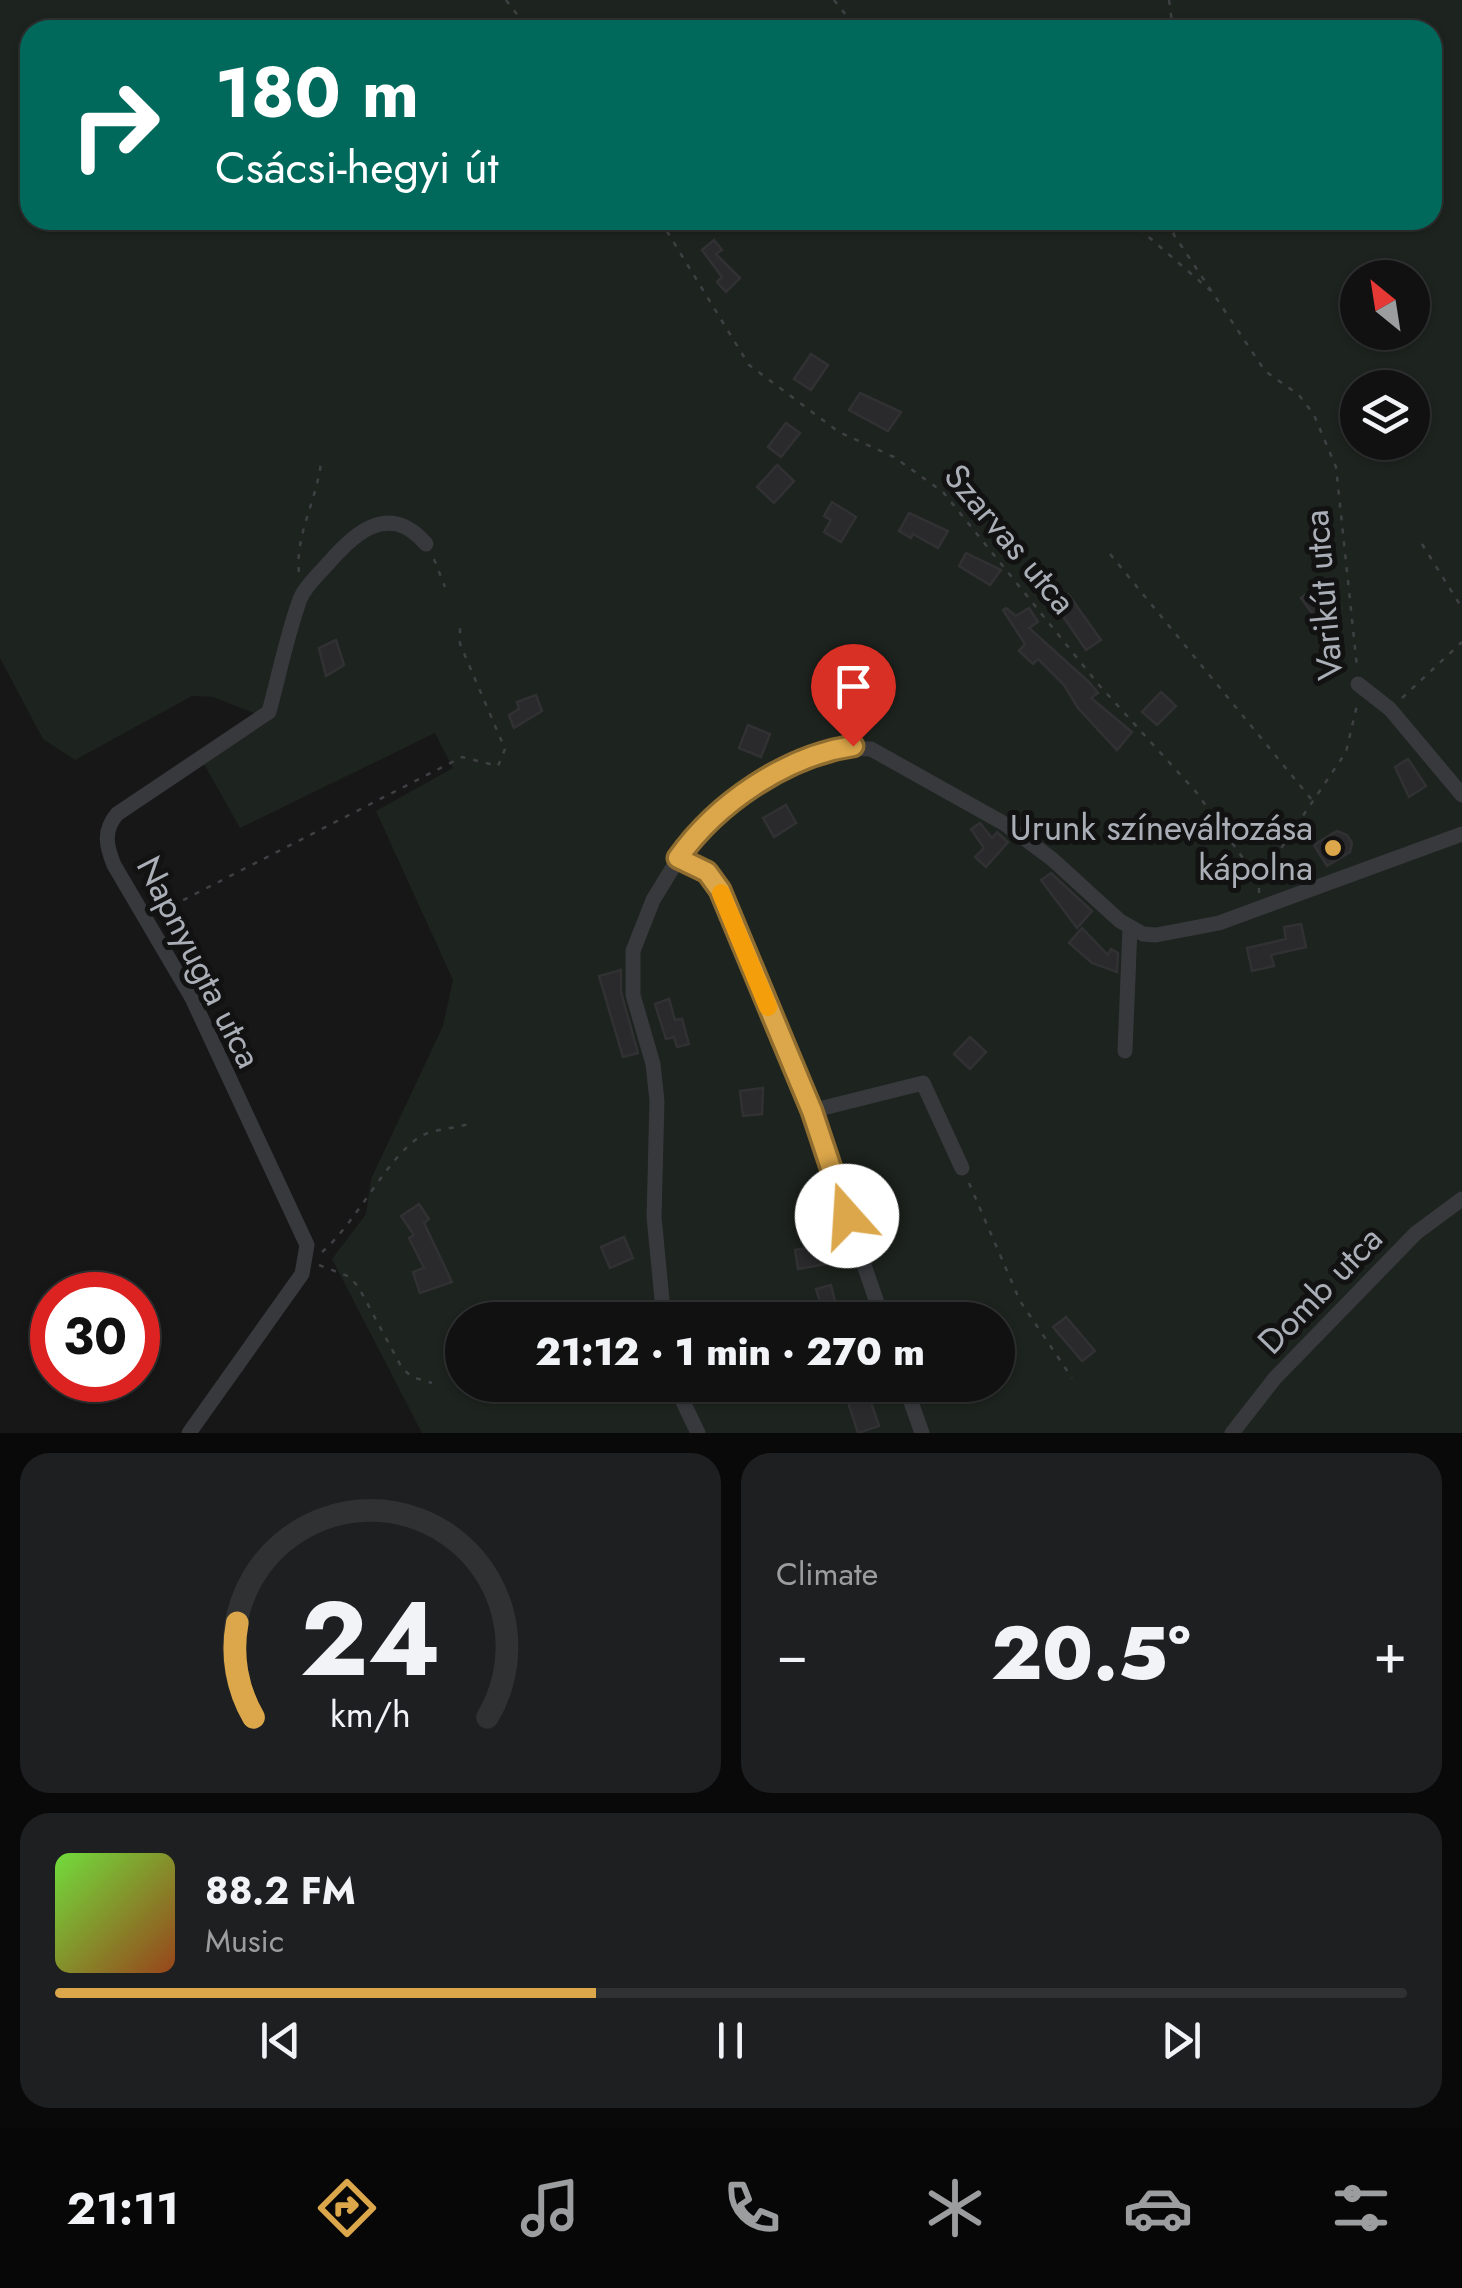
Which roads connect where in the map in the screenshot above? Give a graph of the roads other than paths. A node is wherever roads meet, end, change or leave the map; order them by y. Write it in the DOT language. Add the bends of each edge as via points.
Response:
graph roads {
  1 [pos="426,544"];
  2 [pos="1358,684"];
  3 [pos="1462,796"];
  4 [pos="1462,834"];
  5 [pos="678,858"];
  6 [pos="1130,928"];
  7 [pos="1125,1051"];
  8 [pos="812,1111"];
  9 [pos="962,1168"];
  10 [pos="1462,1199"];
  11 [pos="662,1302"];
  12 [pos="877,1302"];
  13 [pos="682,1402"];
  14 [pos="911,1402"];
  15 [pos="190,1433"];
  16 [pos="698,1433"];
  17 [pos="922,1433"];
  18 [pos="1232,1433"];
  1 -- 15 [label="street, Napnyugta utca" via="387,524 364,528 302,594 268,712 108,825 114,865 192,998 307,1245 306,1266"];
  2 -- 3 [label="street" via="1390,709"];
  4 -- 6 [label="street" via="1218,923 1172,934"];
  5 -- 6 [label="street" via="706,825 765,780 812,756 853,746 891,759 1005,824"];
  5 -- 8 [label="street" via="707,872 720,890"];
  5 -- 11 [label="street" via="639,936 631,975 657,1101 654,1217"];
  6 -- 7 [label="street"];
  8 -- 9 [label="street" via="923,1083"];
  8 -- 12 [label="street"];
  10 -- 18 [label="street, Domb utca" via="1416,1234 1276,1378"];
  13 -- 16 [label="street"];
  14 -- 17 [label="street"];
}
